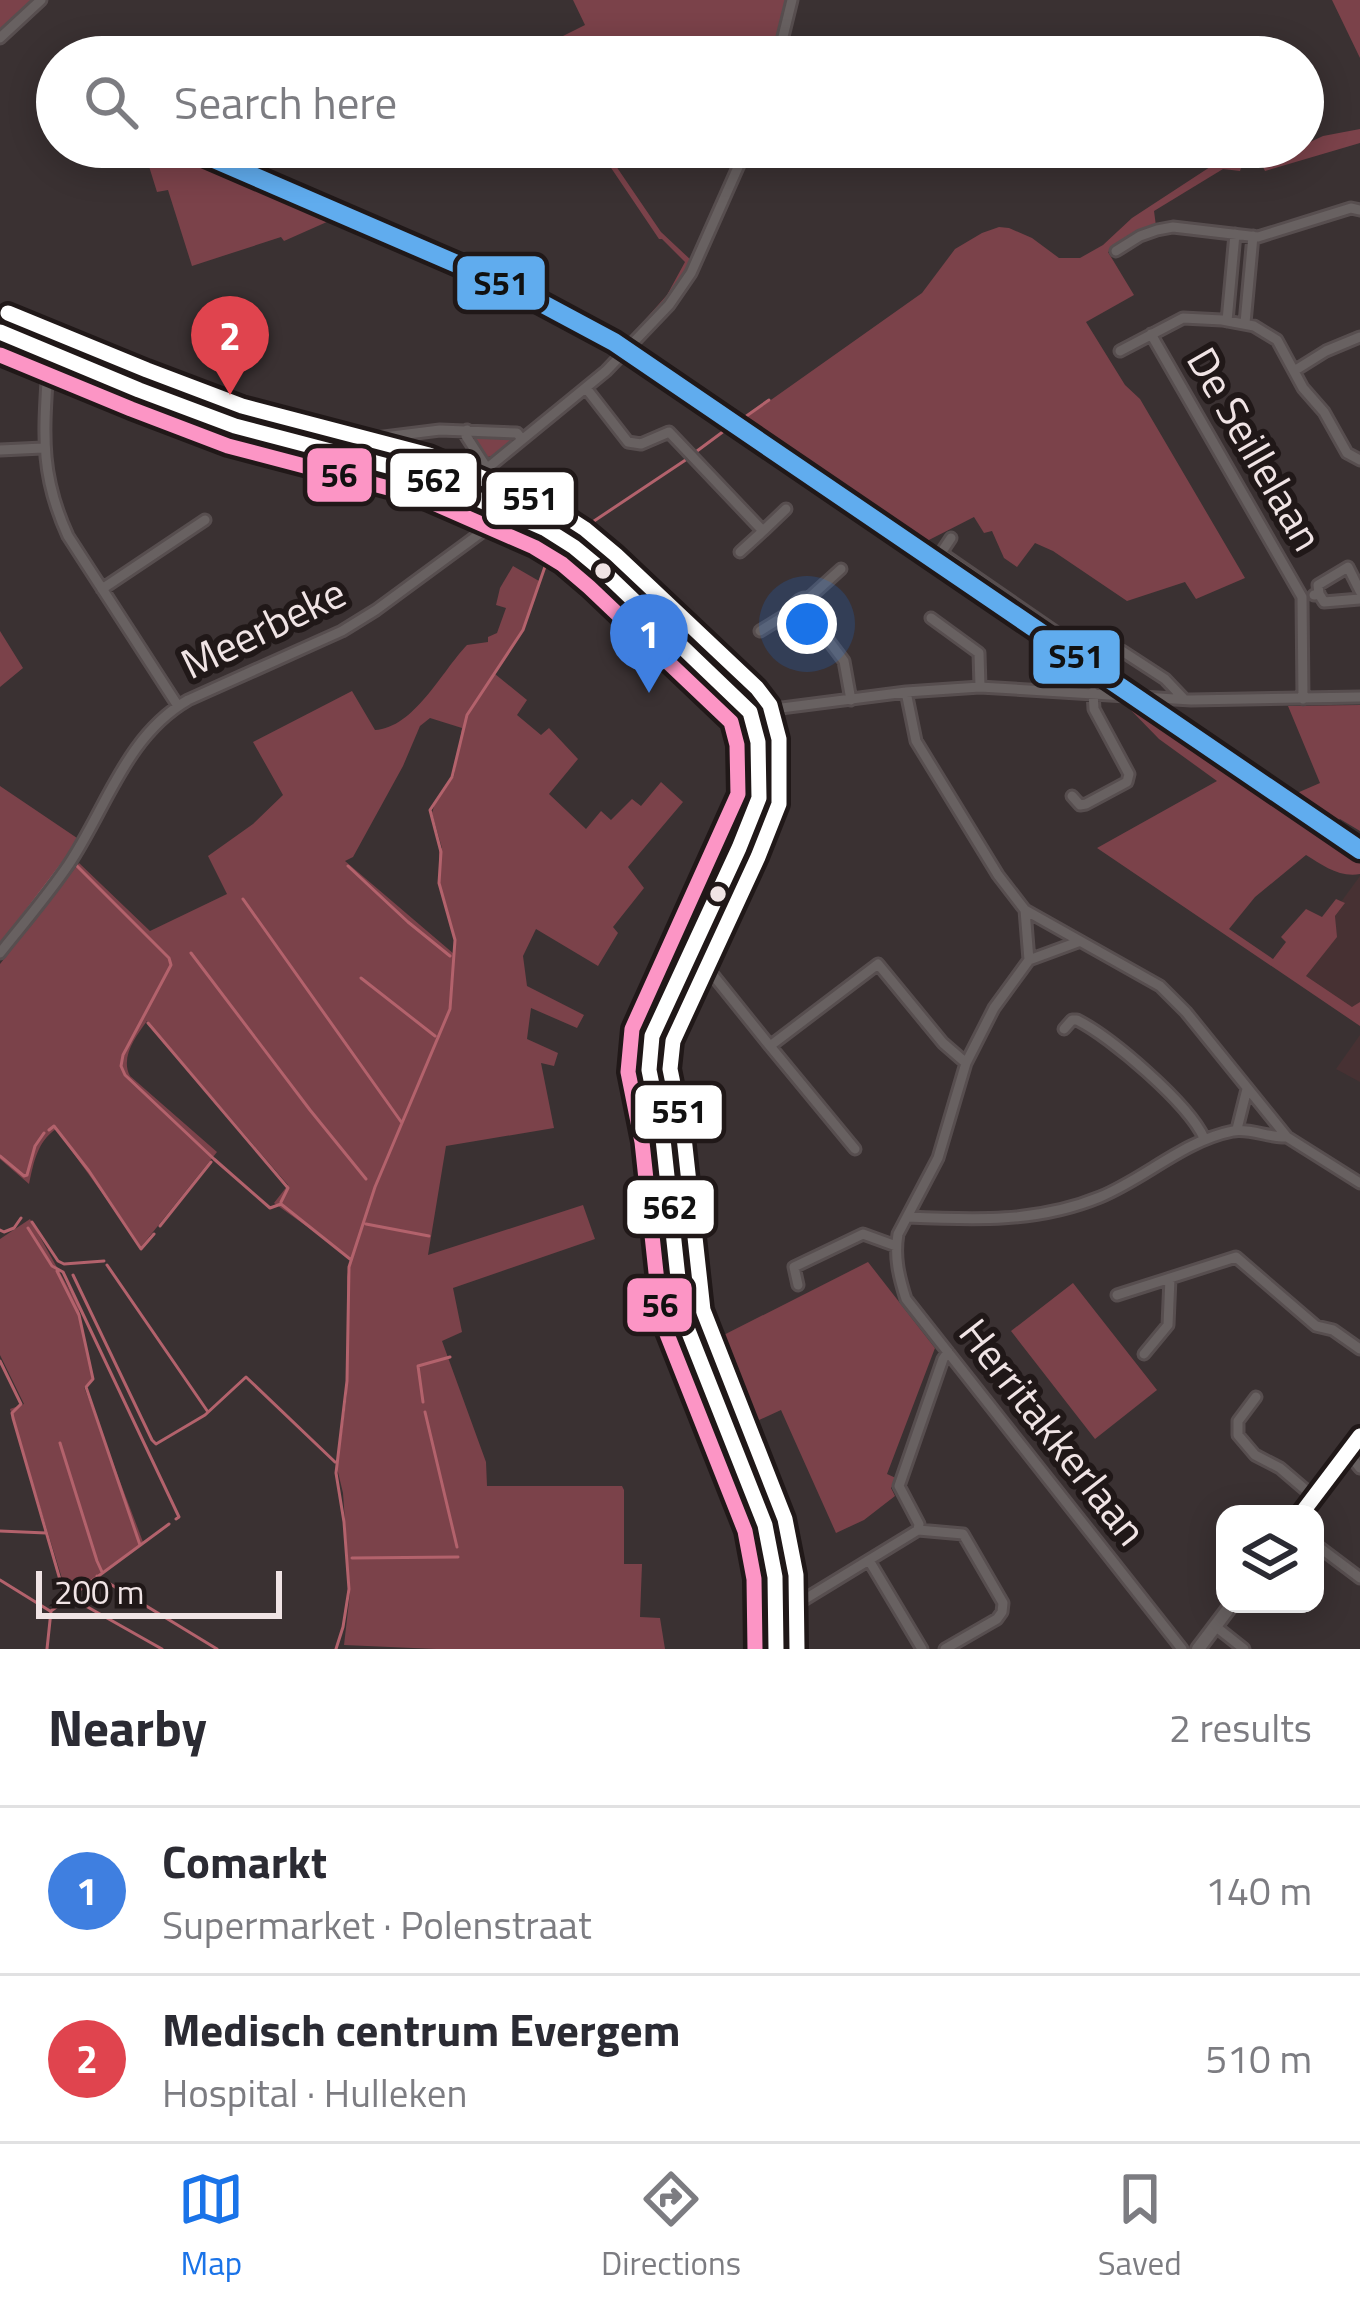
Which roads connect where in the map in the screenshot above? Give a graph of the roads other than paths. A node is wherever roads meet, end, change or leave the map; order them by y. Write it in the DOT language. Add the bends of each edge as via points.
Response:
graph roads {
  1 [pos="41,0"];
  2 [pos="792,0"];
  3 [pos="783,36"];
  4 [pos="0,38"];
  5 [pos="738,168"];
  6 [pos="1360,210"];
  7 [pos="1235,234"];
  8 [pos="1253,236"];
  9 [pos="1117,251"];
  10 [pos="1227,321"];
  11 [pos="1245,323"];
  12 [pos="0,332"];
  13 [pos="1151,334"];
  14 [pos="1360,337"];
  15 [pos="1120,351"];
  16 [pos="52,356"];
  17 [pos="1294,371"];
  18 [pos="586,388"];
  19 [pos="466,430"];
  20 [pos="521,438"];
  21 [pos="43,448"];
  22 [pos="0,450"];
  23 [pos="339,454"];
  24 [pos="1360,460"];
  25 [pos="488,470"];
  26 [pos="501,508"];
  27 [pos="786,509"];
  28 [pos="205,520"];
  29 [pos="763,531"];
  30 [pos="951,538"];
  31 [pos="740,552"];
  32 [pos="841,569"];
  33 [pos="102,590"];
  34 [pos="1319,594"];
  35 [pos="1360,595"];
  36 [pos="1303,597"];
  37 [pos="808,598"];
  38 [pos="794,610"];
  39 [pos="931,618"];
  40 [pos="813,620"];
  41 [pos="760,631"];
  42 [pos="980,687"];
  43 [pos="906,692"];
  44 [pos="1093,692"];
  45 [pos="1360,697"];
  46 [pos="1184,699"];
  47 [pos="1303,699"];
  48 [pos="851,700"];
  49 [pos="178,706"];
  50 [pos="750,712"];
  51 [pos="1072,796"];
  52 [pos="1025,910"];
  53 [pos="1078,942"];
  54 [pos="0,953"];
  55 [pos="688,960"];
  56 [pos="1029,960"];
  57 [pos="1064,1030"];
  58 [pos="770,1046"];
  59 [pos="966,1063"];
  60 [pos="1247,1089"];
  61 [pos="1238,1130"];
  62 [pos="1287,1137"];
  63 [pos="1204,1138"];
  64 [pos="855,1149"];
  65 [pos="1360,1183"];
  66 [pos="907,1217"];
  67 [pos="896,1246"];
  68 [pos="1171,1278"];
  69 [pos="798,1285"];
  70 [pos="1117,1295"];
  71 [pos="1360,1349"];
  72 [pos="948,1352"];
  73 [pos="1144,1354"];
  74 [pos="1256,1397"];
  75 [pos="1360,1436"];
  76 [pos="1348,1454"];
  77 [pos="1360,1468"];
  78 [pos="1314,1497"];
  79 [pos="1308,1505"];
  80 [pos="918,1530"];
  81 [pos="1324,1551"];
  82 [pos="870,1562"];
  83 [pos="1360,1578"];
  84 [pos="776,1605"];
  85 [pos="1225,1613"];
  86 [pos="1215,1626"];
  87 [pos="776,1649"];
  88 [pos="922,1649"];
  89 [pos="945,1649"];
  90 [pos="1181,1649"];
  91 [pos="1198,1649"];
  92 [pos="1244,1649"];
  1 -- 4 [label="street"];
  2 -- 3 [label="street"];
  5 -- 18 [label="street" via="685,285"];
  6 -- 8 [label="street"];
  7 -- 8 [label="street"];
  7 -- 9 [label="street" via="1173,227"];
  7 -- 10 [label="street"];
  8 -- 11 [label="street"];
  10 -- 11 [label="street"];
  10 -- 13 [label="street" via="1183,318"];
  11 -- 17 [label="street" via="1276,340"];
  12 -- 16 [label="main road"];
  13 -- 15 [label="street"];
  13 -- 36 [label="street, De Seillelaan"];
  14 -- 17 [label="street"];
  16 -- 21 [label="street"];
  16 -- 23 [label="main road" via="235,426"];
  17 -- 24 [label="street" via="1347,453"];
  18 -- 20 [label="street"];
  18 -- 29 [label="street" via="628,442 674,435"];
  19 -- 20 [label="street"];
  19 -- 23 [label="street" via="352,441"];
  19 -- 25 [label="street"];
  20 -- 25 [label="street"];
  21 -- 22 [label="street"];
  21 -- 33 [label="street" via="56,510"];
  23 -- 26 [label="main road" via="422,475"];
  25 -- 26 [label="street"];
  26 -- 49 [label="street, Meerbeke" via="501,518 355,624"];
  26 -- 50 [label="main road" via="603,571"];
  27 -- 29 [label="street"];
  28 -- 33 [label="street"];
  29 -- 31 [label="street"];
  30 -- 46 [label="street" via="941,553 983,584 1096,660 1122,651"];
  32 -- 37 [label="street"];
  33 -- 49 [label="street"];
  34 -- 35 [label="street, De Seillelaan" via="1324,602"];
  34 -- 35 [label="street, De Seillelaan" via="1318,585 1348,567"];
  34 -- 36 [label="street, De Seillelaan"];
  36 -- 47 [label="street, De Seillelaan"];
  37 -- 38 [label="street"];
  37 -- 40 [label="street" via="818,607"];
  38 -- 40 [label="street" via="800,621"];
  38 -- 41 [label="street"];
  39 -- 42 [label="street" via="979,652"];
  40 -- 48 [label="street" via="844,661"];
  42 -- 43 [label="street"];
  42 -- 44 [label="street"];
  43 -- 48 [label="street"];
  43 -- 52 [label="street" via="916,741"];
  44 -- 46 [label="street"];
  44 -- 51 [label="street" via="1129,774 1086,804"];
  45 -- 47 [label="street"];
  46 -- 47 [label="street"];
  48 -- 50 [label="street"];
  49 -- 54 [label="street, Meerbeke" via="133,750 70,863"];
  50 -- 55 [label="main road" via="759,798"];
  52 -- 53 [label="street"];
  52 -- 56 [label="street"];
  53 -- 56 [label="street"];
  53 -- 60 [label="street" via="1160,986"];
  55 -- 58 [label="street" via="713,975"];
  55 -- 84 [label="main road" via="648,1060 680,1302 765,1525"];
  56 -- 59 [label="street"];
  57 -- 63 [label="street" via="1077,1020 1108,1040"];
  58 -- 59 [label="street" via="878,964"];
  58 -- 64 [label="street"];
  59 -- 66 [label="street" via="938,1158"];
  60 -- 61 [label="street"];
  60 -- 62 [label="street"];
  61 -- 62 [label="street"];
  61 -- 63 [label="street"];
  62 -- 65 [label="street"];
  63 -- 66 [label="street" via="1102,1196 1050,1213 984,1221"];
  66 -- 67 [label="street"];
  67 -- 69 [label="street" via="863,1234 794,1267"];
  67 -- 72 [label="street, Herritakkerlaan" via="907,1299"];
  68 -- 70 [label="street"];
  68 -- 71 [label="street" via="1236,1256 1316,1325"];
  68 -- 73 [label="street" via="1168,1325"];
  72 -- 80 [label="street" via="899,1486"];
  72 -- 90 [label="street, Herritakkerlaan"];
  74 -- 78 [label="street" via="1238,1435"];
  75 -- 76 [label="street"];
  76 -- 77 [label="street"];
  76 -- 78 [label="street"];
  78 -- 79 [label="street"];
  80 -- 82 [label="street"];
  80 -- 89 [label="street" via="963,1534 1003,1603 997,1618"];
  81 -- 83 [label="street"];
  82 -- 84 [label="street" via="797,1604"];
  82 -- 88 [label="street"];
  84 -- 87 [label="main road"];
  85 -- 86 [label="street"];
  86 -- 91 [label="street"];
  86 -- 92 [label="street"];
}
